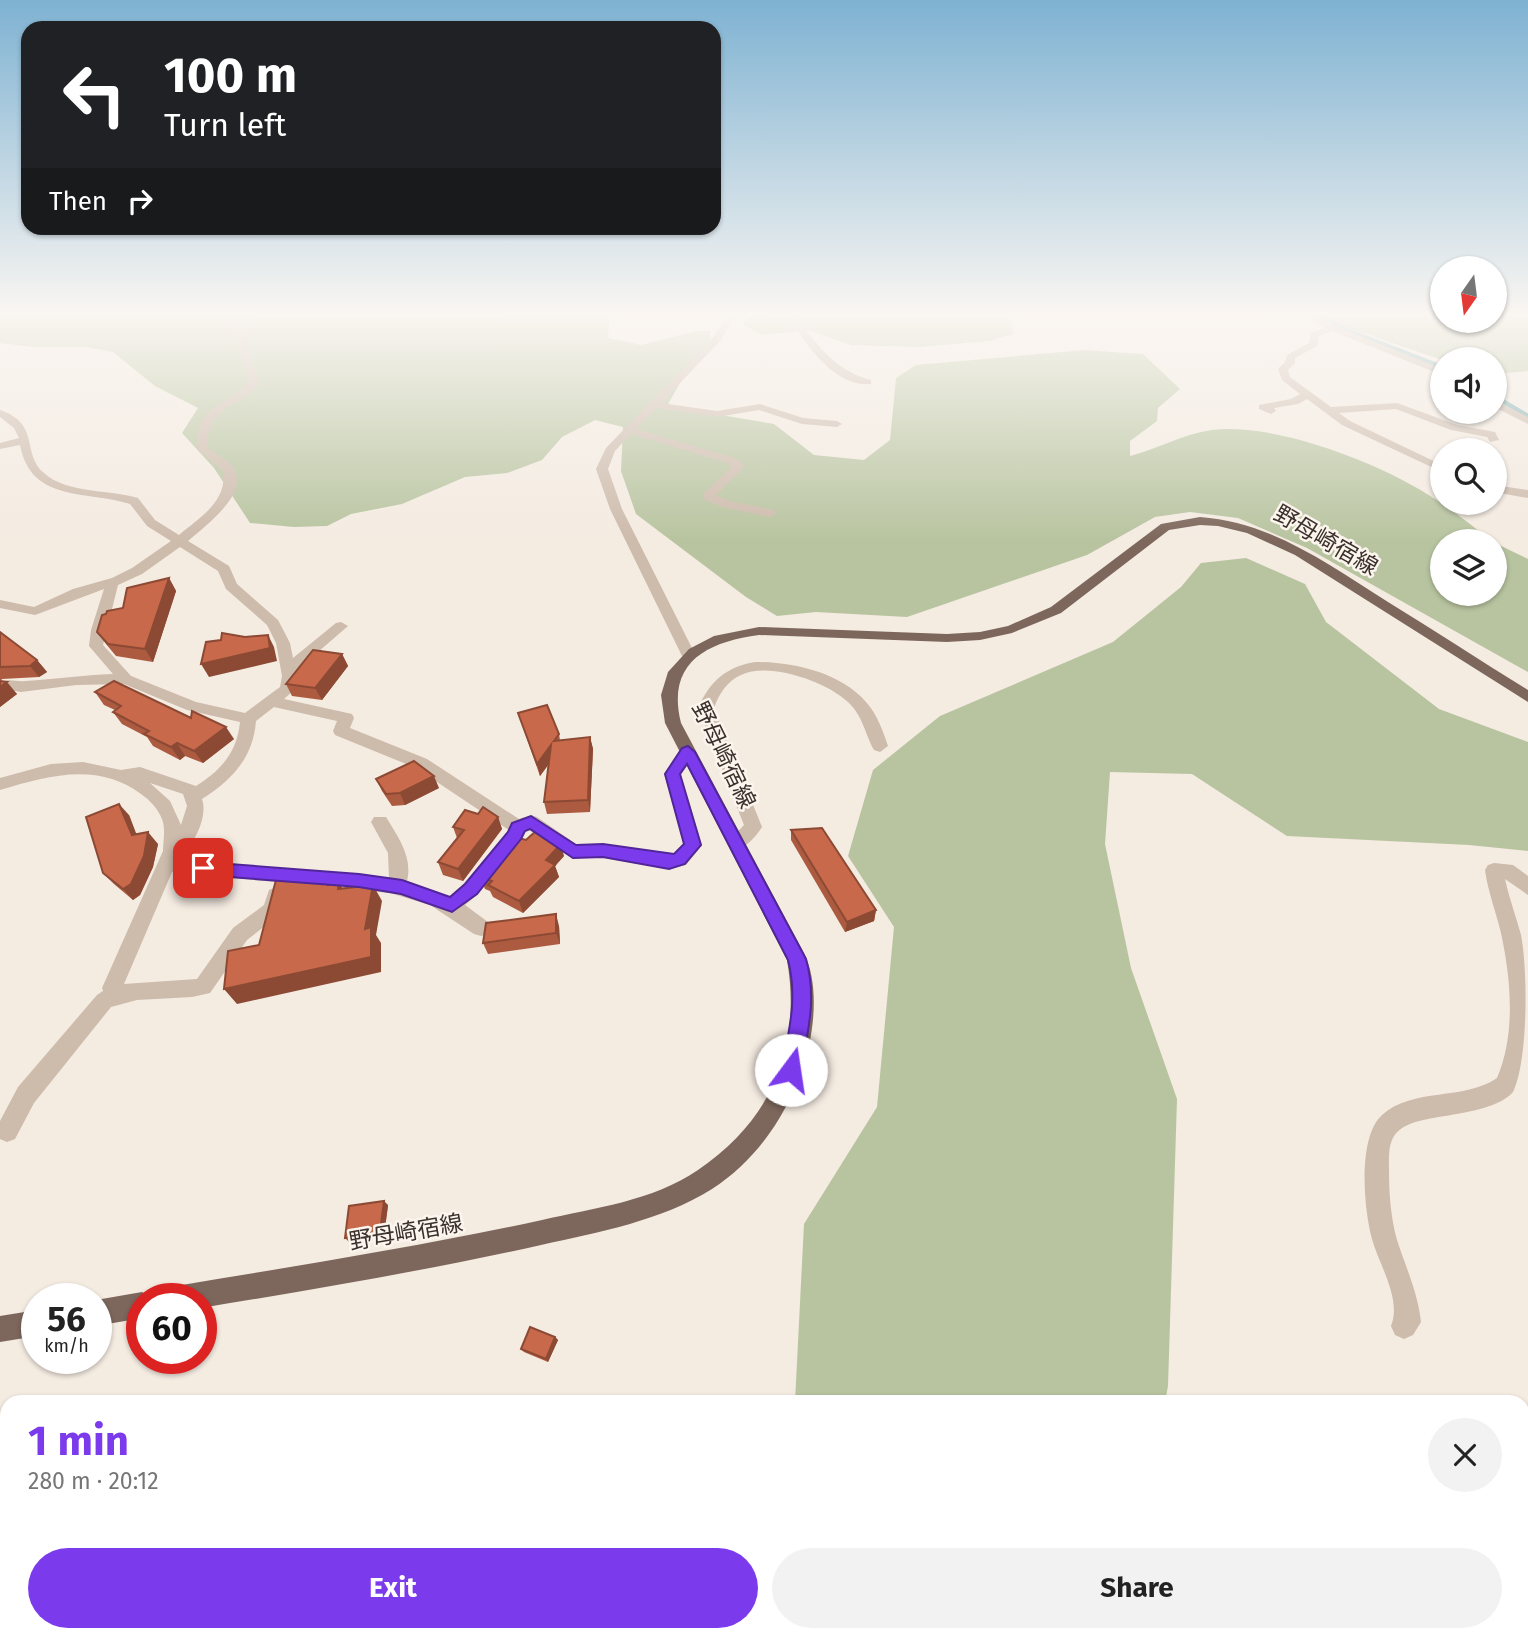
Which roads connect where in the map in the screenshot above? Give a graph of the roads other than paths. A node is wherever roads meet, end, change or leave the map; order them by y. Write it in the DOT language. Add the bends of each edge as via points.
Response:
graph roads {
  1 [pos="249,389"];
  2 [pos="669,389"];
  3 [pos="1300,389"];
  4 [pos="1308,394"];
  5 [pos="653,405"];
  6 [pos="1332,410"];
  7 [pos="1507,410"];
  8 [pos="1271,411"];
  9 [pos="0,413"];
  10 [pos="1528,421"];
  11 [pos="837,424"];
  12 [pos="629,430"];
  13 [pos="1493,438"];
  14 [pos="26,440"];
  15 [pos="0,446"];
  16 [pos="1430,463"];
  17 [pos="1507,490"];
  18 [pos="1528,494"];
  19 [pos="769,513"];
  20 [pos="179,542"];
  21 [pos="110,583"];
  22 [pos="0,604"];
  23 [pos="341,626"];
  24 [pos="689,656"];
  25 [pos="288,670"];
  26 [pos="126,679"];
  27 [pos="9,685"];
  28 [pos="1528,698"];
  29 [pos="273,701"];
  30 [pos="248,719"];
  31 [pos="880,746"];
  32 [pos="688,752"];
  33 [pos="119,775"];
  34 [pos="0,783"];
  35 [pos="192,796"];
  36 [pos="380,822"];
  37 [pos="518,827"];
  38 [pos="736,843"];
  39 [pos="172,852"];
  40 [pos="281,875"];
  41 [pos="396,886"];
  42 [pos="1528,887"];
  43 [pos="452,905"];
  44 [pos="481,928"];
  45 [pos="115,993"];
  46 [pos="7,1130"];
  47 [pos="217,1292"];
  48 [pos="21,1326"];
  49 [pos="1404,1326"];
  50 [pos="0,1329"];
  1 -- 20 [label="street" via="209,413 205,421 204,449 229,470 230,482 222,504"];
  2 -- 5 [label="street"];
  3 -- 4 [label="street"];
  4 -- 6 [label="street"];
  4 -- 8 [label="street" via="1294,402 1263,407"];
  5 -- 11 [label="street" via="717,414 760,407 802,421"];
  5 -- 12 [label="street"];
  6 -- 13 [label="street" via="1398,406 1455,428 1483,430"];
  6 -- 16 [label="street" via="1346,423"];
  7 -- 10 [label="street"];
  9 -- 14 [label="street" via="18,423"];
  12 -- 19 [label="street" via="731,460 737,468 708,496"];
  12 -- 24 [label="street" via="610,450 602,470 616,509"];
  14 -- 15 [label="street"];
  14 -- 20 [label="street" via="30,462 39,475 71,488 134,502 151,523"];
  17 -- 18 [label="street"];
  20 -- 21 [label="street" via="137,572"];
  20 -- 25 [label="street" via="224,569 231,586 273,623"];
  21 -- 22 [label="street" via="35,611"];
  21 -- 26 [label="street" via="111,599 95,632 96,646"];
  23 -- 25 [label="street"];
  24 -- 28 [label="main road, 野母崎宿線" via="723,637 759,631 947,638 1012,629 1056,610 1165,527 1219,521 1271,536 1300,552"];
  24 -- 32 [label="main road, 野母崎宿線" via="670,684 669,705"];
  25 -- 29 [label="street" via="287,689"];
  26 -- 27 [label="street"];
  26 -- 30 [label="street" via="192,706"];
  29 -- 30 [label="street"];
  29 -- 37 [label="street" via="346,718 341,731 408,756"];
  30 -- 35 [label="street" via="248,738 234,763 222,778"];
  31 -- 38 [label="street" via="860,705 827,681 795,670 740,669 711,694 706,708 753,827"];
  32 -- 37 [label="street" via="672,774 693,845 680,860 573,851 531,822"];
  32 -- 38 [label="main road, 野母崎宿線"];
  33 -- 34 [label="street" via="71,768"];
  33 -- 35 [label="street" via="140,773 190,790"];
  33 -- 39 [label="street" via="155,794 171,819"];
  35 -- 39 [label="street" via="196,806 185,841"];
  36 -- 41 [label="street" via="400,857"];
  37 -- 43 [label="street" via="471,889"];
  38 -- 47 [label="main road, 野母崎宿線" via="797,959 803,1012 779,1103 766,1124 732,1158 686,1190 636,1210 462,1251"];
  39 -- 40 [label="street" via="177,866"];
  39 -- 45 [label="street" via="123,959 112,988"];
  40 -- 41 [label="street"];
  40 -- 45 [label="street" via="272,909 240,934 203,987"];
  41 -- 43 [label="street"];
  42 -- 49 [label="street" via="1507,870 1494,870 1524,989 1520,1058 1504,1086 1480,1097 1395,1119 1381,1135 1380,1212 1408,1308"];
  43 -- 44 [label="street"];
  45 -- 46 [label="street" via="26,1095"];
  48 -- 50 [label="main road"];
}
